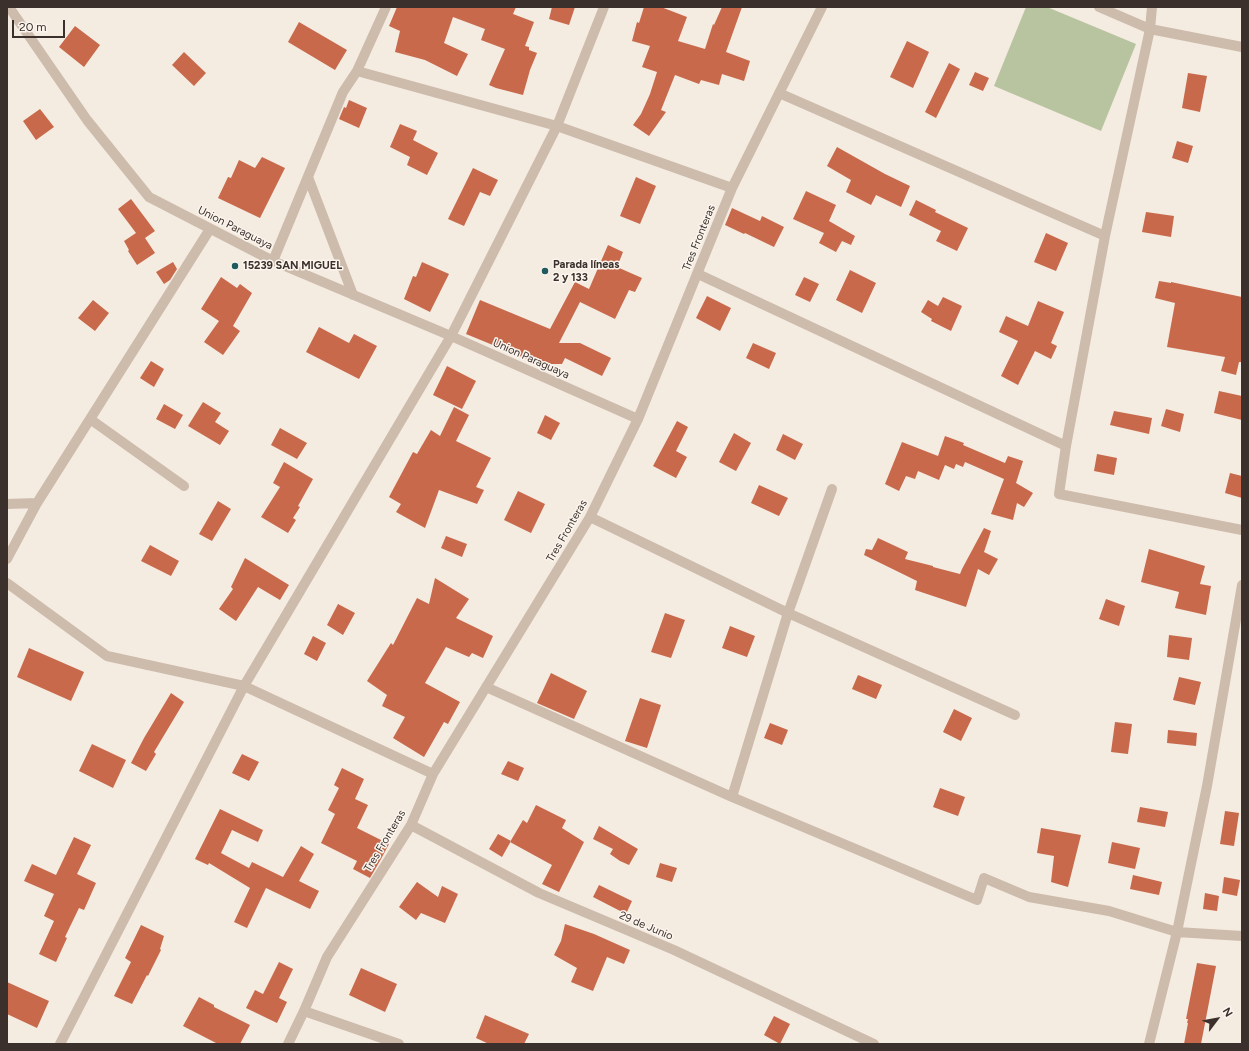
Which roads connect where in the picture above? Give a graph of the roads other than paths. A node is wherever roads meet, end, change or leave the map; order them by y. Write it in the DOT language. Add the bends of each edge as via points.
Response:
graph roads {
  1 [pos="9,7"];
  2 [pos="386,7"];
  3 [pos="604,7"];
  4 [pos="822,7"];
  5 [pos="1099,7"];
  6 [pos="1152,7"];
  7 [pos="1150,29"];
  8 [pos="1242,46"];
  9 [pos="357,71"];
  10 [pos="779,93"];
  11 [pos="557,126"];
  12 [pos="308,177"];
  13 [pos="732,188"];
  14 [pos="210,229"];
  15 [pos="1105,236"];
  16 [pos="273,261"];
  17 [pos="698,274"];
  18 [pos="353,295"];
  19 [pos="451,336"];
  20 [pos="90,419"];
  21 [pos="638,419"];
  22 [pos="1066,446"];
  23 [pos="184,486"];
  24 [pos="832,489"];
  25 [pos="37,503"];
  26 [pos="7,504"];
  27 [pos="590,517"];
  28 [pos="1242,530"];
  29 [pos="7,559"];
  30 [pos="7,583"];
  31 [pos="1242,586"];
  32 [pos="788,613"];
  33 [pos="244,686"];
  34 [pos="486,687"];
  35 [pos="1015,715"];
  36 [pos="434,774"];
  37 [pos="732,797"];
  38 [pos="411,825"];
  39 [pos="1177,932"];
  40 [pos="1242,936"];
  41 [pos="304,1011"];
  42 [pos="60,1044"];
  43 [pos="288,1044"];
  44 [pos="399,1044"];
  45 [pos="874,1044"];
  46 [pos="1149,1044"];
  1 -- 14 [label="street, Union Paraguaya" via="87,120 149,197"];
  2 -- 9 [label="street"];
  3 -- 11 [label="street"];
  4 -- 10 [label="street, Tres Fronteras"];
  5 -- 7 [label="street"];
  6 -- 7 [label="street"];
  7 -- 8 [label="street"];
  7 -- 15 [label="street"];
  9 -- 11 [label="street"];
  9 -- 12 [label="street" via="343,92"];
  10 -- 13 [label="street, Tres Fronteras"];
  10 -- 15 [label="street"];
  11 -- 13 [label="street"];
  11 -- 19 [label="street"];
  12 -- 16 [label="street"];
  12 -- 18 [label="street"];
  13 -- 17 [label="street, Tres Fronteras"];
  14 -- 16 [label="street, Union Paraguaya"];
  14 -- 20 [label="street"];
  15 -- 22 [label="street"];
  16 -- 18 [label="street, Union Paraguaya"];
  17 -- 21 [label="street, Tres Fronteras"];
  17 -- 22 [label="street"];
  18 -- 19 [label="street, Union Paraguaya"];
  19 -- 21 [label="street, Union Paraguaya"];
  19 -- 33 [label="street"];
  20 -- 23 [label="street"];
  20 -- 25 [label="street"];
  21 -- 27 [label="street, Tres Fronteras"];
  22 -- 28 [label="street" via="1059,494"];
  24 -- 32 [label="street"];
  25 -- 26 [label="street"];
  25 -- 29 [label="street"];
  27 -- 32 [label="street"];
  27 -- 34 [label="street, Tres Fronteras"];
  30 -- 33 [label="street" via="107,656"];
  31 -- 39 [label="street" via="1207,786"];
  32 -- 35 [label="street"];
  32 -- 37 [label="street"];
  33 -- 36 [label="street"];
  33 -- 42 [label="street"];
  34 -- 36 [label="street, Tres Fronteras"];
  34 -- 37 [label="street"];
  36 -- 38 [label="street, Tres Fronteras"];
  37 -- 39 [label="street" via="977,900 984,878 1029,897 1109,911"];
  38 -- 41 [label="street, Tres Fronteras" via="327,957"];
  38 -- 45 [label="street, 29 de Junio" via="539,893 674,950"];
  39 -- 40 [label="street"];
  39 -- 46 [label="street"];
  41 -- 43 [label="street, Tres Fronteras"];
  41 -- 44 [label="street"];
}
